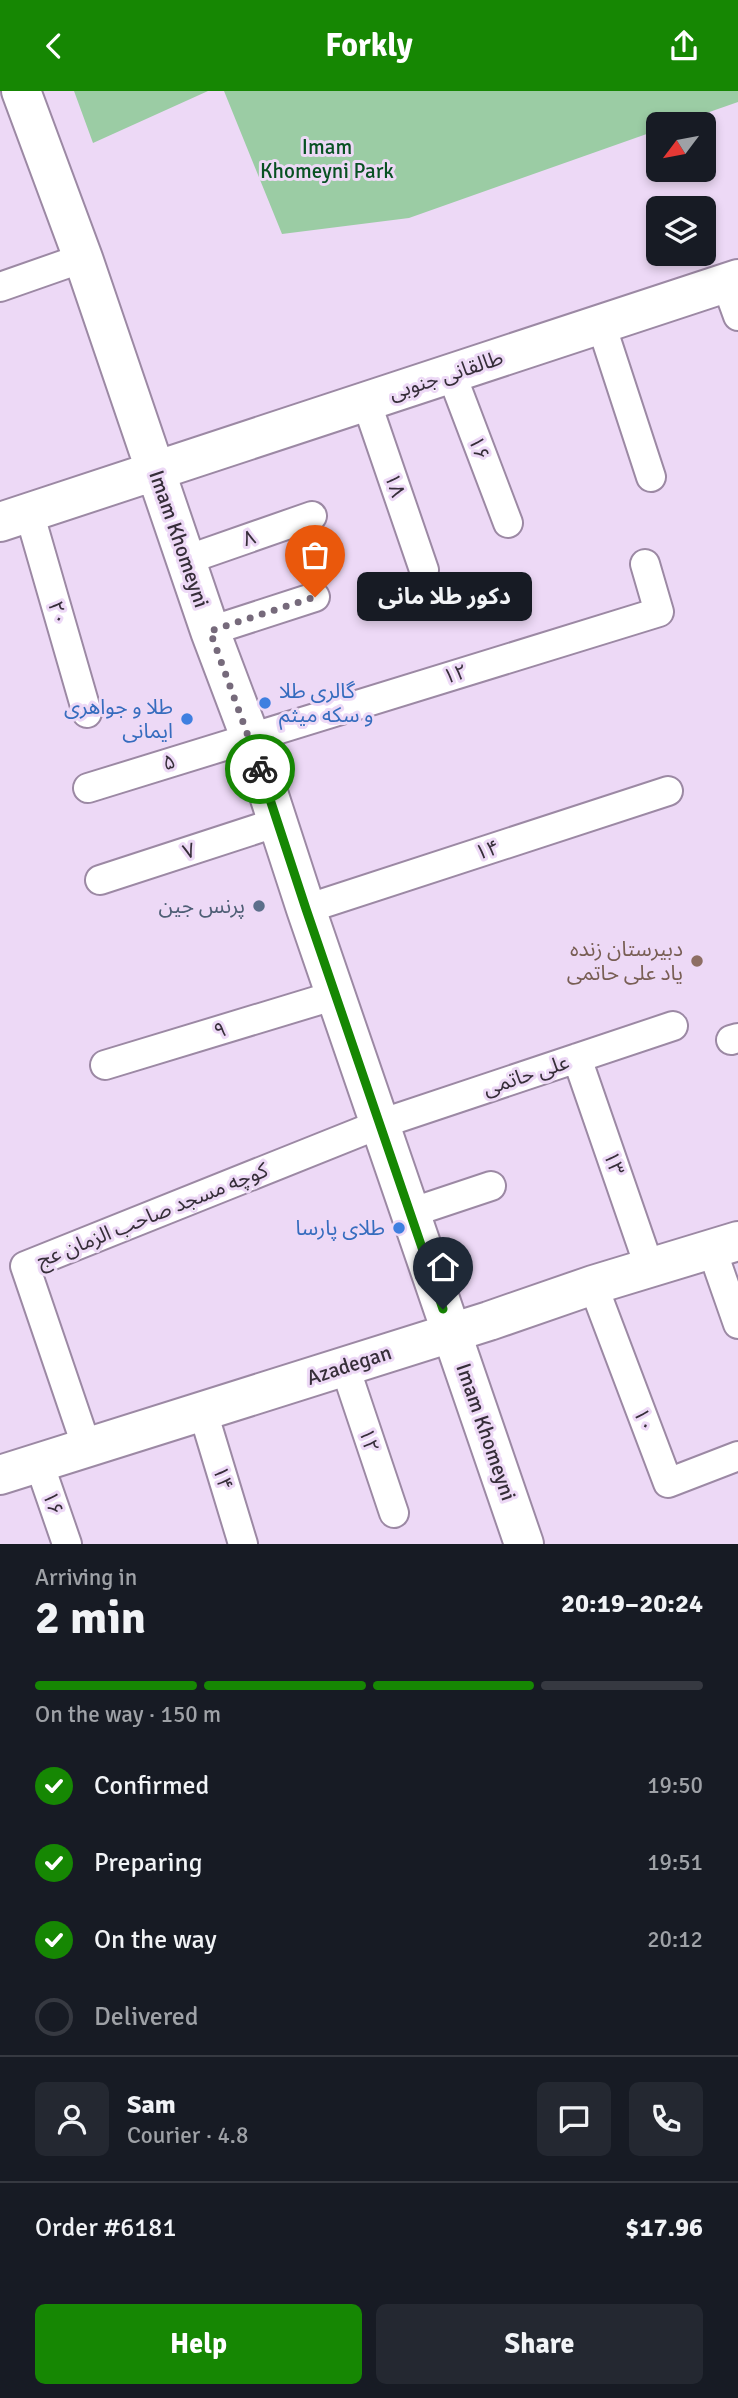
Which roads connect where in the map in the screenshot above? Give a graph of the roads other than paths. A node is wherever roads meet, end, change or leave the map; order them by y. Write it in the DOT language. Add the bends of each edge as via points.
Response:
graph roads {
  1 [pos="21,91"];
  2 [pos="83,258"];
  3 [pos="0,287"];
  4 [pos="734,293"];
  5 [pos="601,324"];
  6 [pos="451,373"];
  7 [pos="366,401"];
  8 [pos="155,470"];
  9 [pos="651,477"];
  10 [pos="312,516"];
  11 [pos="15,517"];
  12 [pos="508,523"];
  13 [pos="186,561"];
  14 [pos="645,564"];
  15 [pos="424,570"];
  16 [pos="315,597"];
  17 [pos="210,631"];
  18 [pos="88,713"];
  19 [pos="250,737"];
  20 [pos="88,788"];
  21 [pos="668,791"];
  22 [pos="278,822"];
  23 [pos="100,880"];
  24 [pos="306,909"];
  25 [pos="336,995"];
  26 [pos="673,1026"];
  27 [pos="577,1058"];
  28 [pos="105,1065"];
  29 [pos="380,1124"];
  30 [pos="491,1187"];
  31 [pos="410,1213"];
  32 [pos="725,1246"];
  33 [pos="650,1269"];
  34 [pos="593,1285"];
  35 [pos="738,1324"];
  36 [pos="452,1333"];
  37 [pos="345,1367"];
  38 [pos="203,1412"];
  39 [pos="87,1448"];
  40 [pos="738,1456"];
  41 [pos="39,1463"];
  42 [pos="0,1475"];
  43 [pos="394,1513"];
  44 [pos="67,1544"];
  45 [pos="243,1544"];
  46 [pos="524,1544"];
  1 -- 2 [label="main road, Imam Khomeyni"];
  2 -- 3 [label="street"];
  2 -- 8 [label="main road, Imam Khomeyni"];
  4 -- 5 [label="main road, طالقانی جنوبی"];
  5 -- 6 [label="main road, طالقانی جنوبی"];
  5 -- 9 [label="street"];
  6 -- 7 [label="main road, طالقانی جنوبی"];
  6 -- 12 [label="street, ۱۶"];
  7 -- 8 [label="main road, طالقانی جنوبی"];
  7 -- 15 [label="street, ۱۸"];
  8 -- 11 [label="main road, طالقانی جنوبی"];
  8 -- 13 [label="main road, Imam Khomeyni"];
  10 -- 13 [label="street, ۸"];
  11 -- 18 [label="street, ۲۰"];
  13 -- 17 [label="main road, Imam Khomeyni"];
  14 -- 19 [label="street, ۱۲" via="659,612"];
  16 -- 17 [label="street"];
  17 -- 19 [label="main road, Imam Khomeyni"];
  19 -- 20 [label="street, ۵"];
  19 -- 22 [label="main road, Imam Khomeyni"];
  21 -- 24 [label="street, ۱۴"];
  22 -- 23 [label="street, ۷"];
  22 -- 24 [label="main road, Imam Khomeyni"];
  24 -- 25 [label="main road, Imam Khomeyni"];
  25 -- 28 [label="street, ۹"];
  25 -- 29 [label="main road, Imam Khomeyni"];
  26 -- 27 [label="street, علی حاتمی"];
  27 -- 29 [label="street, علی حاتمی"];
  27 -- 33 [label="street, ۱۳"];
  29 -- 31 [label="main road, Imam Khomeyni"];
  29 -- 39 [label="street, کوچه مسجد صاحب الزمان عج" via="24,1266"];
  30 -- 31 [label="street"];
  31 -- 36 [label="main road, Imam Khomeyni"];
  32 -- 33 [label="main road, Azadegan"];
  32 -- 35 [label="street"];
  33 -- 34 [label="main road, Azadegan"];
  34 -- 36 [label="main road, Azadegan"];
  34 -- 40 [label="street, ۱۰" via="667,1483"];
  36 -- 37 [label="main road, Azadegan"];
  36 -- 46 [label="main road, Imam Khomeyni"];
  37 -- 38 [label="main road, Azadegan"];
  37 -- 43 [label="street, ۱۲"];
  38 -- 39 [label="main road, Azadegan"];
  38 -- 45 [label="street, ۱۴"];
  39 -- 41 [label="main road, Azadegan"];
  41 -- 42 [label="main road, Azadegan"];
  41 -- 44 [label="street, ۱۶"];
}
